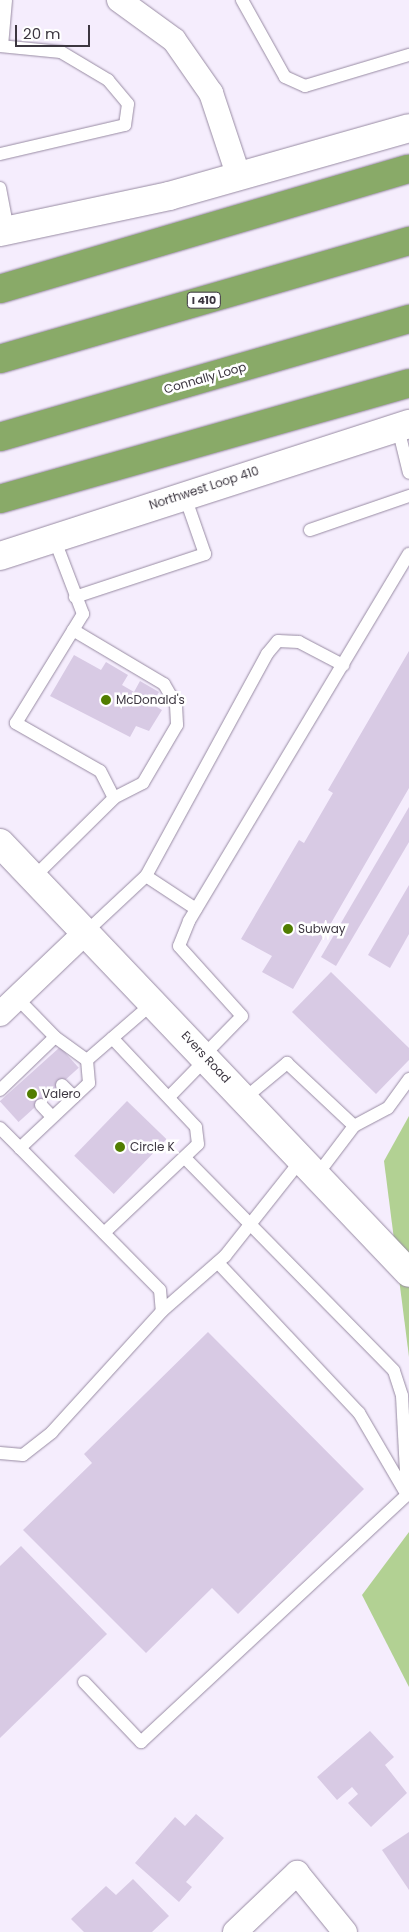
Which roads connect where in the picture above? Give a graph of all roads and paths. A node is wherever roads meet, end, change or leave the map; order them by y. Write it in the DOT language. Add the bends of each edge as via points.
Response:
graph roads {
  1 [pos="6,0"];
  2 [pos="242,0"];
  3 [pos="128,2"];
  4 [pos="1,46"];
  5 [pos="409,56"];
  6 [pos="409,128"];
  7 [pos="0,154"];
  8 [pos="409,169"];
  9 [pos="239,177"];
  10 [pos="0,188"];
  11 [pos="4,231"];
  12 [pos="409,241"];
  13 [pos="0,289"];
  14 [pos="409,319"];
  15 [pos="0,359"];
  16 [pos="409,383"];
  17 [pos="403,426"];
  18 [pos="0,437"];
  19 [pos="409,473"];
  20 [pos="184,494"];
  21 [pos="409,496"];
  22 [pos="0,499"];
  23 [pos="310,530"];
  24 [pos="42,542"];
  25 [pos="0,550"];
  26 [pos="409,554"];
  27 [pos="0,556"];
  28 [pos="0,563"];
  29 [pos="76,597"];
  30 [pos="73,630"];
  31 [pos="343,665"];
  32 [pos="114,798"];
  33 [pos="0,843"];
  34 [pos="146,876"];
  35 [pos="34,877"];
  36 [pos="196,909"];
  37 [pos="87,931"];
  38 [pos="17,998"];
  39 [pos="154,1002"];
  40 [pos="0,1014"];
  41 [pos="54,1037"];
  42 [pos="112,1038"];
  43 [pos="206,1057"];
  44 [pos="87,1060"];
  45 [pos="409,1079"];
  46 [pos="62,1085"];
  47 [pos="0,1090"];
  48 [pos="74,1097"];
  49 [pos="168,1097"];
  50 [pos="245,1098"];
  51 [pos="41,1105"];
  52 [pos="52,1117"];
  53 [pos="354,1126"];
  54 [pos="0,1128"];
  55 [pos="20,1148"];
  56 [pos="185,1158"];
  57 [pos="309,1167"];
  58 [pos="251,1224"];
  59 [pos="104,1233"];
  60 [pos="218,1263"];
  61 [pos="409,1273"];
  62 [pos="162,1311"];
  63 [pos="0,1453"];
  64 [pos="407,1495"];
  65 [pos="84,1682"];
  66 [pos="235,1932"];
  67 [pos="345,1932"];
  1 -- 4 [label="lane"];
  2 -- 5 [label="lane" via="285,77 305,86"];
  3 -- 9 [label="street" via="174,40 211,93"];
  4 -- 7 [label="lane" via="61,52 108,80 128,104 125,125"];
  6 -- 9 [label="main road"];
  8 -- 13 [label="highway"];
  9 -- 11 [label="main road"];
  10 -- 11 [label="lane"];
  12 -- 15 [label="highway, I 410"];
  14 -- 18 [label="highway, Connally Loop"];
  16 -- 22 [label="highway"];
  17 -- 19 [label="lane"];
  17 -- 20 [label="main road, Northwest Loop 410"];
  20 -- 24 [label="main road, Northwest Loop 410"];
  20 -- 29 [label="lane" via="205,554"];
  21 -- 23 [label="lane"];
  24 -- 25 [label="main road"];
  24 -- 27 [label="main road, Northwest Loop 410"];
  24 -- 28 [label="main road"];
  24 -- 29 [label="lane"];
  26 -- 31 [label="lane"];
  29 -- 30 [label="lane" via="83,614"];
  30 -- 32 [label="lane" via="16,723 100,771"];
  30 -- 32 [label="lane" via="164,684 176,705 177,725 144,783"];
  31 -- 34 [label="lane" via="299,642 278,642 267,654"];
  31 -- 36 [label="lane"];
  32 -- 35 [label="lane"];
  33 -- 35 [label="main road, Evers Road"];
  34 -- 36 [label="lane"];
  34 -- 37 [label="lane"];
  35 -- 37 [label="main road, Evers Road"];
  36 -- 43 [label="lane" via="179,946 242,1016"];
  37 -- 38 [label="street"];
  37 -- 39 [label="main road, Evers Road"];
  38 -- 40 [label="street"];
  38 -- 41 [label="lane"];
  39 -- 42 [label="lane"];
  39 -- 43 [label="main road, Evers Road"];
  41 -- 44 [label="lane"];
  41 -- 47 [label="lane" via="38,1061 18,1081"];
  42 -- 44 [label="lane"];
  42 -- 49 [label="lane"];
  43 -- 49 [label="lane"];
  43 -- 50 [label="main road, Evers Road"];
  44 -- 48 [label="lane" via="89,1083"];
  45 -- 53 [label="lane" via="388,1108"];
  46 -- 48 [label="lane"];
  48 -- 52 [label="lane"];
  49 -- 56 [label="lane" via="196,1127 198,1144"];
  50 -- 53 [label="lane" via="287,1063"];
  50 -- 57 [label="main road, Evers Road"];
  51 -- 52 [label="lane"];
  52 -- 55 [label="lane"];
  53 -- 57 [label="lane"];
  54 -- 55 [label="lane"];
  55 -- 59 [label="lane"];
  56 -- 58 [label="lane"];
  56 -- 59 [label="lane"];
  57 -- 58 [label="lane"];
  57 -- 61 [label="main road, Evers Road"];
  58 -- 60 [label="lane"];
  58 -- 64 [label="lane" via="394,1371 402,1396"];
  59 -- 62 [label="lane" via="160,1290"];
  60 -- 62 [label="lane"];
  60 -- 64 [label="lane" via="359,1414"];
  62 -- 63 [label="lane" via="52,1432 23,1455"];
  64 -- 65 [label="lane" via="141,1742"];
  66 -- 67 [label="street" via="297,1873"];
}
